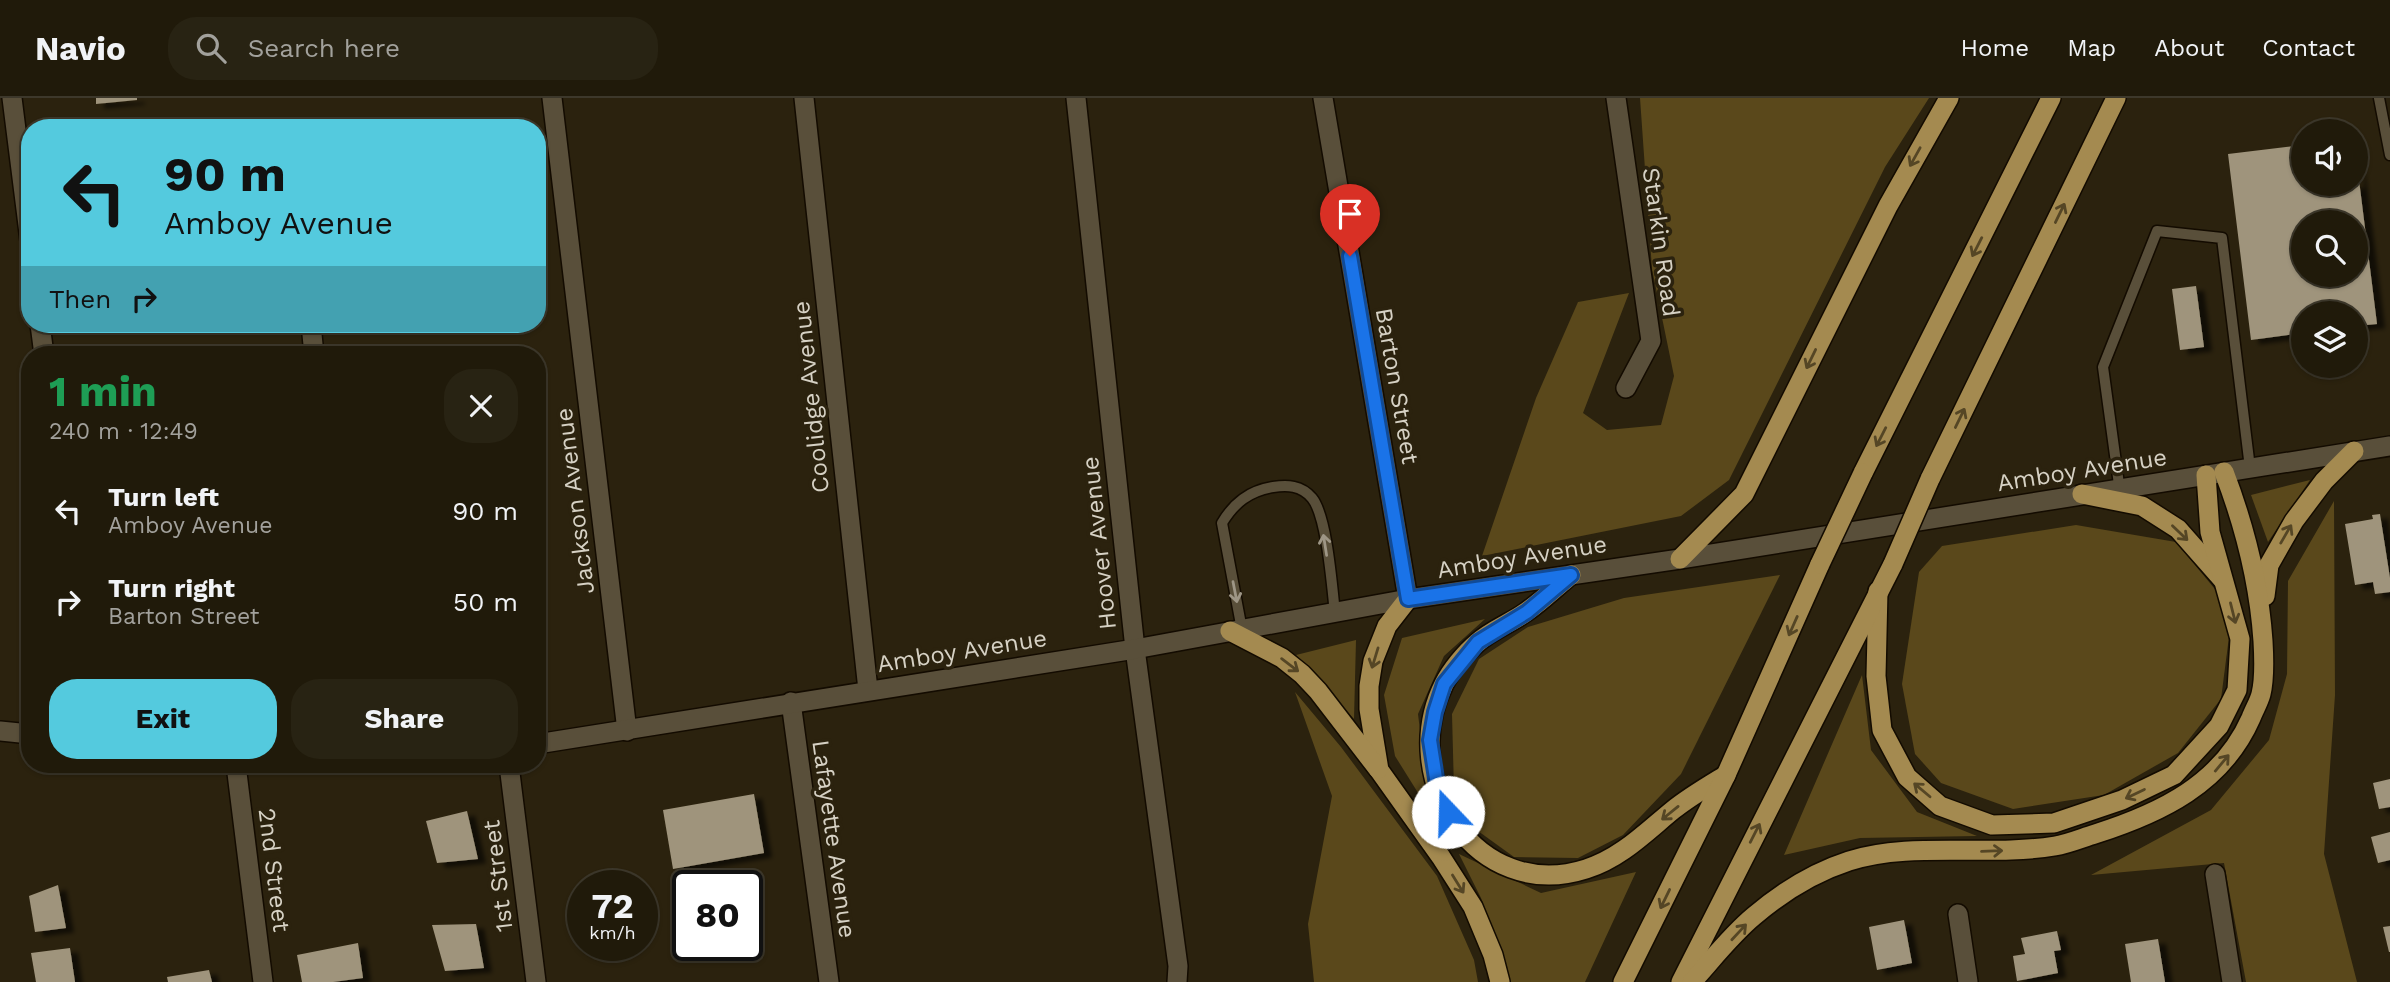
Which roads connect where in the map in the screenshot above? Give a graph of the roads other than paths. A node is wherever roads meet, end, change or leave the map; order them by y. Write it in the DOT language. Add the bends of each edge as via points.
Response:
graph roads {
  1 [pos="12,98"];
  2 [pos="552,98"];
  3 [pos="804,98"];
  4 [pos="1076,98"];
  5 [pos="1323,98"];
  6 [pos="1616,98"];
  7 [pos="1950,98"];
  8 [pos="2051,98"];
  9 [pos="2116,98"];
  10 [pos="2379,98"];
  11 [pos="2390,155"];
  12 [pos="21,170"];
  13 [pos="1626,388"];
  14 [pos="2390,446"];
  15 [pos="2354,451"];
  16 [pos="2250,468"];
  17 [pos="2215,473"];
  18 [pos="2082,495"];
  19 [pos="2120,495"];
  20 [pos="1680,559"];
  21 [pos="1571,575"];
  22 [pos="2227,585"];
  23 [pos="1878,590"];
  24 [pos="1408,599"];
  25 [pos="1335,612"];
  26 [pos="2261,621"];
  27 [pos="1236,631"];
  28 [pos="1135,649"];
  29 [pos="868,690"];
  30 [pos="790,702"];
  31 [pos="627,730"];
  32 [pos="0,731"];
  33 [pos="21,733"];
  34 [pos="546,743"];
  35 [pos="1379,770"];
  36 [pos="237,773"];
  37 [pos="510,773"];
  38 [pos="1726,775"];
  39 [pos="2216,874"];
  40 [pos="1958,914"];
  41 [pos="263,982"];
  42 [pos="536,982"];
  43 [pos="829,982"];
  44 [pos="1177,982"];
  45 [pos="1500,982"];
  46 [pos="1623,982"];
  47 [pos="1681,982"];
  48 [pos="1692,982"];
  49 [pos="1968,982"];
  50 [pos="2232,982"];
  1 -- 12 [label="street"];
  2 -- 31 [label="street, Jackson Avenue"];
  3 -- 29 [label="street, Coolidge Avenue"];
  4 -- 28 [label="street, Hoover Avenue"];
  5 -- 24 [label="street, Barton Street"];
  6 -- 13 [label="street, Starkin Road" via="1651,341"];
  7 -- 20 [label="highway, one-way" via="1888,206 1744,494"];
  8 -- 38 [label="highway, one-way, bridge" via="1863,473"];
  23 -- 9 [label="highway, one-way, bridge"];
  10 -- 11 [label="lane"];
  14 -- 15 [label="street, Amboy Avenue"];
  15 -- 16 [label="street, Amboy Avenue"];
  26 -- 15 [label="highway, one-way" via="2269,565 2294,521"];
  16 -- 17 [label="street, Amboy Avenue"];
  16 -- 19 [label="lane" via="2222,238 2157,231 2104,367"];
  17 -- 19 [label="street, Amboy Avenue"];
  17 -- 22 [label="highway" via="2210,531"];
  17 -- 26 [label="highway" via="2241,516"];
  18 -- 19 [label="highway"];
  18 -- 20 [label="street, Amboy Avenue"];
  19 -- 22 [label="highway, one-way" via="2178,529"];
  20 -- 21 [label="street, Amboy Avenue"];
  21 -- 24 [label="street, Amboy Avenue"];
  38 -- 21 [label="highway, one-way" via="1675,808 1627,850 1575,872 1537,876 1500,865 1458,830 1438,791 1432,765 1430,740 1444,684 1478,642 1527,612"];
  22 -- 23 [label="highway, one-way" via="2240,639 2237,690 2218,726 2174,775 2122,800 2054,823 1992,825 1940,806 1907,777 1882,730 1875,676"];
  47 -- 23 [label="highway, one-way"];
  24 -- 25 [label="street, Amboy Avenue"];
  24 -- 35 [label="highway, one-way" via="1387,626 1373,661 1369,709"];
  25 -- 27 [label="street, Amboy Avenue"];
  25 -- 27 [label="lane, one-way" via="1316,505 1298,487 1266,488 1243,499 1222,523"];
  48 -- 26 [label="highway, one-way" via="1753,916 1798,884 1850,860 1901,851 1995,852 2056,846 2168,805 2213,774 2241,741 2261,694"];
  27 -- 28 [label="street, Amboy Avenue"];
  27 -- 35 [label="highway, one-way" via="1302,674"];
  28 -- 29 [label="street, Amboy Avenue"];
  28 -- 44 [label="street, Hoover Avenue"];
  29 -- 30 [label="street, Amboy Avenue"];
  30 -- 31 [label="street, Amboy Avenue"];
  30 -- 43 [label="street, Lafayette Avenue"];
  31 -- 34 [label="street, Amboy Avenue"];
  32 -- 33 [label="street"];
  35 -- 45 [label="highway, one-way" via="1472,907"];
  36 -- 41 [label="street, 2nd Street"];
  37 -- 42 [label="street, 1st Street"];
  38 -- 46 [label="highway, one-way"];
  39 -- 50 [label="street"];
  40 -- 49 [label="street"];
}
